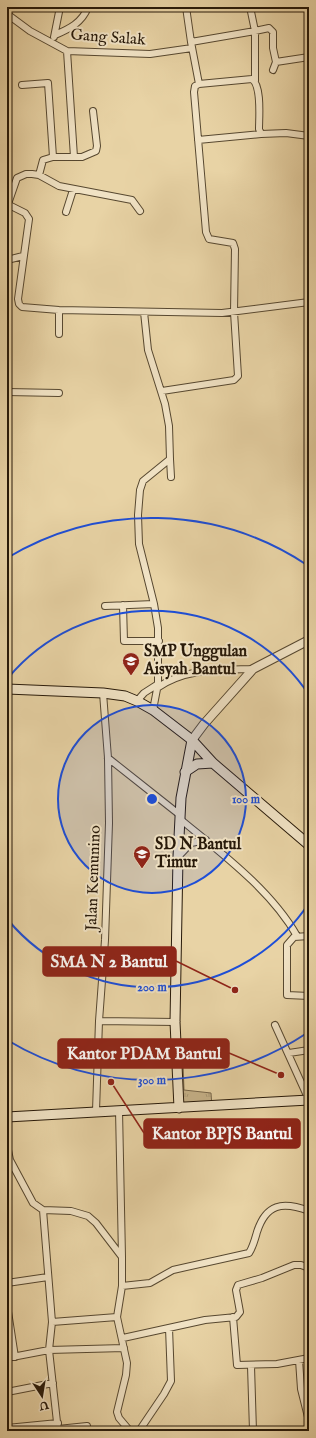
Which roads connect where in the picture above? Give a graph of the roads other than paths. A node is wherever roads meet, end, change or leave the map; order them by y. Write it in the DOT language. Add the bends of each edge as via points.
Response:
graph roads {
  1 [pos="60,7"];
  2 [pos="88,7"];
  3 [pos="186,7"];
  4 [pos="250,7"];
  5 [pos="7,14"];
  6 [pos="255,31"];
  7 [pos="55,35"];
  8 [pos="53,42"];
  9 [pos="191,45"];
  10 [pos="67,51"];
  11 [pos="309,57"];
  12 [pos="276,62"];
  13 [pos="273,70"];
  14 [pos="255,81"];
  15 [pos="199,84"];
  16 [pos="22,85"];
  17 [pos="93,112"];
  18 [pos="261,134"];
  19 [pos="309,136"];
  20 [pos="198,140"];
  21 [pos="54,157"];
  22 [pos="74,157"];
  23 [pos="39,175"];
  24 [pos="73,190"];
  25 [pos="7,204"];
  26 [pos="140,211"];
  27 [pos="66,212"];
  28 [pos="23,256"];
  29 [pos="7,260"];
  30 [pos="309,302"];
  31 [pos="58,310"];
  32 [pos="144,312"];
  33 [pos="234,312"];
  34 [pos="60,334"];
  35 [pos="162,391"];
  36 [pos="7,392"];
  37 [pos="59,393"];
  38 [pos="170,459"];
  39 [pos="171,478"];
  40 [pos="154,604"];
  41 [pos="123,605"];
  42 [pos="105,606"];
  43 [pos="309,640"];
  44 [pos="159,641"];
  45 [pos="253,669"];
  46 [pos="157,686"];
  47 [pos="7,689"];
  48 [pos="103,693"];
  49 [pos="137,701"];
  50 [pos="152,710"];
  51 [pos="192,740"];
  52 [pos="108,758"];
  53 [pos="213,762"];
  54 [pos="185,772"];
  55 [pos="180,817"];
  56 [pos="206,840"];
  57 [pos="309,846"];
  58 [pos="178,858"];
  59 [pos="297,936"];
  60 [pos="309,936"];
  61 [pos="309,996"];
  62 [pos="99,1021"];
  63 [pos="175,1022"];
  64 [pos="275,1025"];
  65 [pos="309,1050"];
  66 [pos="289,1053"];
  67 [pos="309,1100"];
  68 [pos="179,1108"];
  69 [pos="119,1110"];
  70 [pos="96,1111"];
  71 [pos="7,1117"];
  72 [pos="7,1145"];
  73 [pos="8,1160"];
  74 [pos="43,1210"];
  75 [pos="309,1211"];
  76 [pos="122,1257"];
  77 [pos="309,1268"];
  78 [pos="48,1278"];
  79 [pos="7,1282"];
  80 [pos="122,1286"];
  81 [pos="7,1305"];
  82 [pos="117,1317"];
  83 [pos="233,1317"];
  84 [pos="52,1322"];
  85 [pos="169,1328"];
  86 [pos="123,1338"];
  87 [pos="124,1348"];
  88 [pos="50,1350"];
  89 [pos="15,1357"];
  90 [pos="7,1358"];
  91 [pos="309,1358"];
  92 [pos="298,1360"];
  93 [pos="251,1366"];
  94 [pos="54,1383"];
  95 [pos="7,1392"];
  96 [pos="309,1421"];
  97 [pos="87,1426"];
  98 [pos="7,1428"];
  99 [pos="58,1428"];
  100 [pos="130,1431"];
  101 [pos="139,1431"];
  102 [pos="253,1431"];
  1 -- 7 [label="street"];
  2 -- 7 [label="street" via="74,26"];
  3 -- 9 [label="street"];
  4 -- 6 [label="street"];
  5 -- 8 [label="street, Gang Salak" via="30,31"];
  6 -- 9 [label="street, Gang Salak"];
  6 -- 12 [label="street, Gang Salak" via="270,28 273,32"];
  6 -- 14 [label="street"];
  7 -- 8 [label="street"];
  8 -- 10 [label="street, Gang Salak"];
  9 -- 10 [label="street, Gang Salak" via="150,54"];
  9 -- 15 [label="street"];
  10 -- 22 [label="street"];
  11 -- 12 [label="street"];
  12 -- 13 [label="street"];
  14 -- 15 [label="street" via="247,78"];
  14 -- 18 [label="street" via="258,89"];
  15 -- 20 [label="street" via="195,86 194,92"];
  16 -- 21 [label="street" via="48,83"];
  17 -- 22 [label="street" via="96,151 87,156"];
  18 -- 19 [label="street" via="286,133"];
  18 -- 20 [label="street"];
  20 -- 33 [label="street" via="206,235 209,238 233,243 235,249"];
  21 -- 22 [label="street"];
  21 -- 23 [label="street" via="44,160"];
  23 -- 24 [label="street"];
  23 -- 25 [label="street" via="26,174 17,178"];
  24 -- 26 [label="street" via="132,200"];
  24 -- 27 [label="street"];
  25 -- 28 [label="street" via="28,217 29,228"];
  28 -- 29 [label="street"];
  28 -- 31 [label="street" via="19,304 26,308"];
  30 -- 33 [label="street"];
  31 -- 32 [label="street"];
  31 -- 34 [label="street"];
  32 -- 33 [label="street"];
  32 -- 35 [label="street" via="148,350"];
  33 -- 35 [label="street" via="238,371 236,378"];
  35 -- 38 [label="street" via="169,426"];
  36 -- 37 [label="street"];
  38 -- 39 [label="street"];
  38 -- 40 [label="street" via="146,477 139,496 138,539"];
  40 -- 41 [label="street"];
  40 -- 44 [label="street"];
  41 -- 42 [label="street"];
  41 -- 44 [label="street" via="124,641"];
  43 -- 45 [label="street"];
  44 -- 46 [label="street"];
  45 -- 46 [label="street" via="188,673"];
  45 -- 51 [label="street"];
  46 -- 49 [label="street" via="144,693"];
  46 -- 50 [label="street"];
  47 -- 48 [label="main road"];
  48 -- 49 [label="main road" via="125,696"];
  48 -- 52 [label="street, Jalan Kemunino"];
  49 -- 50 [label="main road"];
  50 -- 51 [label="main road"];
  51 -- 53 [label="main road"];
  51 -- 54 [label="main road"];
  52 -- 55 [label="street"];
  52 -- 62 [label="street, Jalan Kemunino" via="105,932"];
  53 -- 54 [label="main road" via="198,764"];
  53 -- 57 [label="main road"];
  54 -- 55 [label="main road"];
  55 -- 56 [label="street"];
  55 -- 58 [label="main road"];
  56 -- 58 [label="street" via="191,844"];
  56 -- 59 [label="street" via="270,899 284,914"];
  58 -- 63 [label="main road"];
  59 -- 60 [label="street"];
  59 -- 61 [label="street" via="287,945 287,993 289,996"];
  62 -- 63 [label="street"];
  62 -- 70 [label="street, Jalan Kemunino"];
  63 -- 68 [label="main road"];
  64 -- 66 [label="street"];
  65 -- 66 [label="street"];
  66 -- 67 [label="street"];
  67 -- 68 [label="main road"];
  68 -- 69 [label="main road"];
  69 -- 70 [label="main road"];
  69 -- 76 [label="street"];
  70 -- 71 [label="main road"];
  72 -- 73 [label="street"];
  73 -- 74 [label="street" via="33,1203"];
  74 -- 76 [label="street" via="71,1211 88,1216"];
  74 -- 78 [label="street"];
  75 -- 80 [label="street" via="292,1206 274,1207 260,1222 249,1253 173,1270 150,1283"];
  76 -- 80 [label="street"];
  77 -- 83 [label="street" via="294,1265 262,1278 238,1284 236,1290 240,1312 238,1316"];
  78 -- 79 [label="street"];
  78 -- 84 [label="street"];
  80 -- 82 [label="street"];
  81 -- 89 [label="street"];
  82 -- 84 [label="street"];
  82 -- 86 [label="street"];
  83 -- 85 [label="street"];
  83 -- 93 [label="street" via="236,1364"];
  84 -- 88 [label="street"];
  85 -- 86 [label="street"];
  85 -- 101 [label="street" via="171,1381"];
  86 -- 87 [label="street"];
  87 -- 88 [label="street"];
  87 -- 100 [label="street" via="126,1375 117,1412"];
  88 -- 89 [label="street"];
  88 -- 94 [label="street"];
  89 -- 90 [label="street"];
  91 -- 92 [label="street"];
  92 -- 93 [label="street"];
  92 -- 96 [label="street" via="301,1389"];
  93 -- 102 [label="street"];
  94 -- 95 [label="street"];
  94 -- 99 [label="street"];
  97 -- 99 [label="street"];
  98 -- 99 [label="street"];
}
